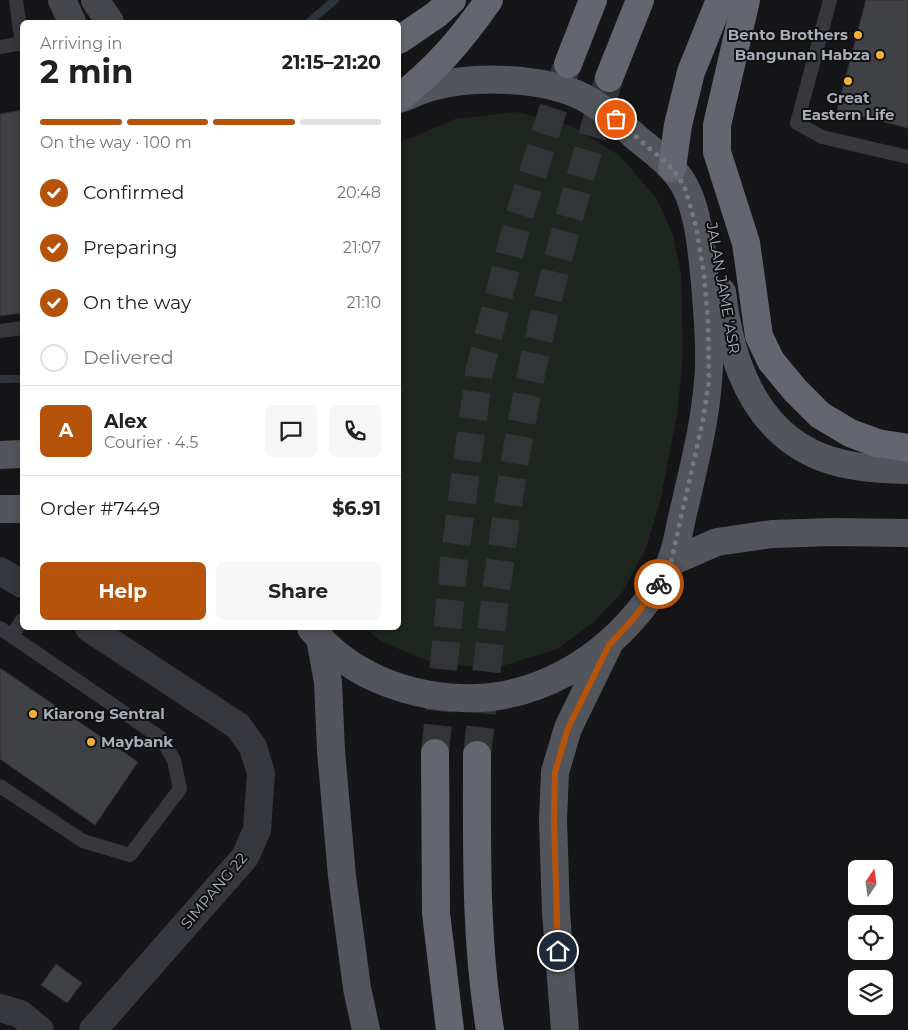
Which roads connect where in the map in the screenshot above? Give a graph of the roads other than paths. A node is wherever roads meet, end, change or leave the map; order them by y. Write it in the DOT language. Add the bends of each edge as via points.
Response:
graph roads {
  1 [pos="16,0"];
  2 [pos="62,0"];
  3 [pos="95,0"];
  4 [pos="452,0"];
  5 [pos="489,0"];
  6 [pos="593,0"];
  7 [pos="640,0"];
  8 [pos="720,0"];
  9 [pos="746,0"];
  10 [pos="830,0"];
  11 [pos="71,20"];
  12 [pos="109,20"];
  13 [pos="20,29"];
  14 [pos="401,39"];
  15 [pos="20,44"];
  16 [pos="0,47"];
  17 [pos="568,64"];
  18 [pos="609,78"];
  19 [pos="401,97"];
  20 [pos="401,98"];
  21 [pos="908,157"];
  22 [pos="678,176"];
  23 [pos="20,328"];
  24 [pos="0,331"];
  25 [pos="908,448"];
  26 [pos="20,454"];
  27 [pos="0,455"];
  28 [pos="908,470"];
  29 [pos="0,509"];
  30 [pos="20,509"];
  31 [pos="908,533"];
  32 [pos="671,562"];
  33 [pos="0,571"];
  34 [pos="20,583"];
  35 [pos="20,622"];
  36 [pos="92,630"];
  37 [pos="6,632"];
  38 [pos="316,633"];
  39 [pos="609,645"];
  40 [pos="435,754"];
  41 [pos="477,755"];
  42 [pos="0,786"];
  43 [pos="0,1008"];
  44 [pos="40,1030"];
  45 [pos="93,1030"];
  46 [pos="366,1030"];
  47 [pos="450,1030"];
  48 [pos="490,1030"];
  49 [pos="565,1030"];
  1 -- 13 [label="lane"];
  2 -- 11 [label="street"];
  3 -- 12 [label="street"];
  4 -- 14 [label="highway"];
  5 -- 19 [label="highway" via="463,38 428,75"];
  6 -- 17 [label="highway"];
  7 -- 18 [label="highway"];
  8 -- 22 [label="highway" via="692,72 678,125"];
  9 -- 25 [label="highway" via="716,125 716,152 746,243 759,336 771,361 820,415 850,433 877,443"];
  10 -- 21 [label="lane" via="797,123 822,137"];
  15 -- 16 [label="lane"];
  20 -- 22 [label="main road, JALAN JAME 'ASR" via="431,87 466,81 542,84 583,97 616,119"];
  22 -- 28 [label="main road, JALAN JAME 'ASR" via="708,210 717,249 726,326 735,360 746,388 768,419 797,445 821,458 850,465"];
  22 -- 32 [label="main road" via="693,212 702,259 709,380 696,460"];
  23 -- 24 [label="lane"];
  26 -- 27 [label="main road"];
  29 -- 30 [label="main road"];
  31 -- 32 [label="main road" via="772,534 717,542"];
  32 -- 39 [label="main road" via="654,592"];
  33 -- 34 [label="street"];
  35 -- 37 [label="lane"];
  36 -- 45 [label="street, SIMPANG 22" via="238,726 253,747 261,773 257,830 245,857"];
  37 -- 42 [label="lane" via="161,738 174,760 180,789 130,855 82,841"];
  38 -- 39 [label="main road" via="356,668 398,688 434,697 474,698 515,693 551,680"];
  38 -- 46 [label="main road" via="328,682 342,876"];
  39 -- 49 [label="main road" via="568,728 555,772 556,912"];
  40 -- 47 [label="highway" via="436,913"];
  41 -- 48 [label="highway" via="477,912"];
  43 -- 44 [label="street" via="20,1014"];
}
